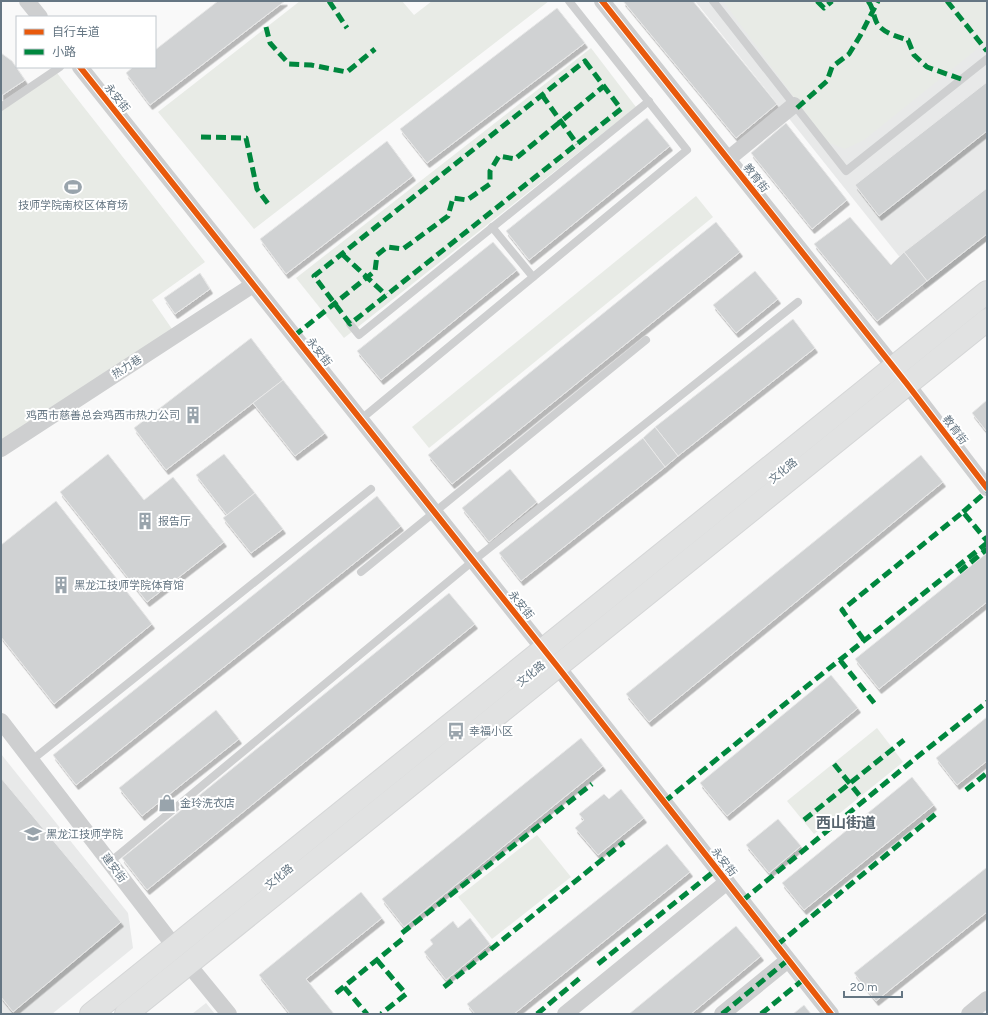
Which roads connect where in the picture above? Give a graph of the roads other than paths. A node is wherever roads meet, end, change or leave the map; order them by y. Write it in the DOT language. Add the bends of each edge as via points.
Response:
graph roads {
  1 [pos="27,1"];
  2 [pos="569,1"];
  3 [pos="602,1"];
  4 [pos="713,1"];
  5 [pos="39,16"];
  6 [pos="987,59"];
  7 [pos="59,68"];
  8 [pos="81,68"];
  9 [pos="648,101"];
  10 [pos="794,105"];
  11 [pos="1,107"];
  12 [pos="728,159"];
  13 [pos="492,227"];
  14 [pos="533,277"];
  15 [pos="253,284"];
  16 [pos="987,292"];
  17 [pos="798,302"];
  18 [pos="987,320"];
  19 [pos="350,324"];
  20 [pos="646,340"];
  21 [pos="894,367"];
  22 [pos="907,384"];
  23 [pos="360,420"];
  24 [pos="1,449"];
  25 [pos="987,488"];
  26 [pos="371,489"];
  27 [pos="434,512"];
  28 [pos="473,561"];
  29 [pos="361,572"];
  30 [pos="543,649"];
  31 [pos="557,666"];
  32 [pos="1,721"];
  33 [pos="32,760"];
  34 [pos="110,862"];
  35 [pos="727,882"];
  36 [pos="174,946"];
  37 [pos="788,960"];
  38 [pos="188,964"];
  39 [pos="987,999"];
  40 [pos="91,1014"];
  41 [pos="126,1014"];
  42 [pos="229,1014"];
  43 [pos="565,1014"];
  44 [pos="722,1014"];
  45 [pos="831,1014"];
  46 [pos="969,1014"];
  1 -- 5 [label="street"];
  2 -- 9 [label="lane"];
  3 -- 12 [label="street, 教育街"];
  4 -- 10 [label="lane"];
  6 -- 10 [label="lane" via="846,171"];
  7 -- 11 [label="lane"];
  8 -- 15 [label="street, 永安街"];
  9 -- 13 [label="lane"];
  9 -- 14 [label="lane" via="687,150"];
  10 -- 12 [label="street"];
  12 -- 21 [label="street, 教育街"];
  13 -- 14 [label="lane"];
  13 -- 19 [label="lane" via="359,335"];
  14 -- 23 [label="lane"];
  15 -- 23 [label="street, 永安街"];
  15 -- 24 [label="street, 热力巷"];
  16 -- 21 [label="main road, 文化路"];
  17 -- 28 [label="lane"];
  18 -- 22 [label="main road, 文化路"];
  20 -- 27 [label="lane"];
  21 -- 30 [label="main road, 文化路"];
  22 -- 25 [label="street, 教育街"];
  22 -- 31 [label="main road, 文化路"];
  23 -- 27 [label="street, 永安街"];
  26 -- 33 [label="lane"];
  27 -- 28 [label="street, 永安街"];
  27 -- 29 [label="lane"];
  28 -- 30 [label="street, 永安街"];
  28 -- 34 [label="lane"];
  30 -- 31 [label="street, 永安街"];
  30 -- 36 [label="main road, 文化路"];
  31 -- 35 [label="street, 永安街"];
  31 -- 38 [label="main road, 文化路"];
  32 -- 33 [label="street, 建安街"];
  33 -- 34 [label="street, 建安街"];
  34 -- 36 [label="street, 建安街"];
  35 -- 37 [label="street, 永安街"];
  35 -- 43 [label="street"];
  36 -- 38 [label="street, 建安街"];
  36 -- 40 [label="main road, 文化路"];
  37 -- 44 [label="street"];
  37 -- 45 [label="street, 永安街"];
  38 -- 41 [label="main road, 文化路"];
  38 -- 42 [label="street, 建安街"];
  39 -- 46 [label="street"];
}
